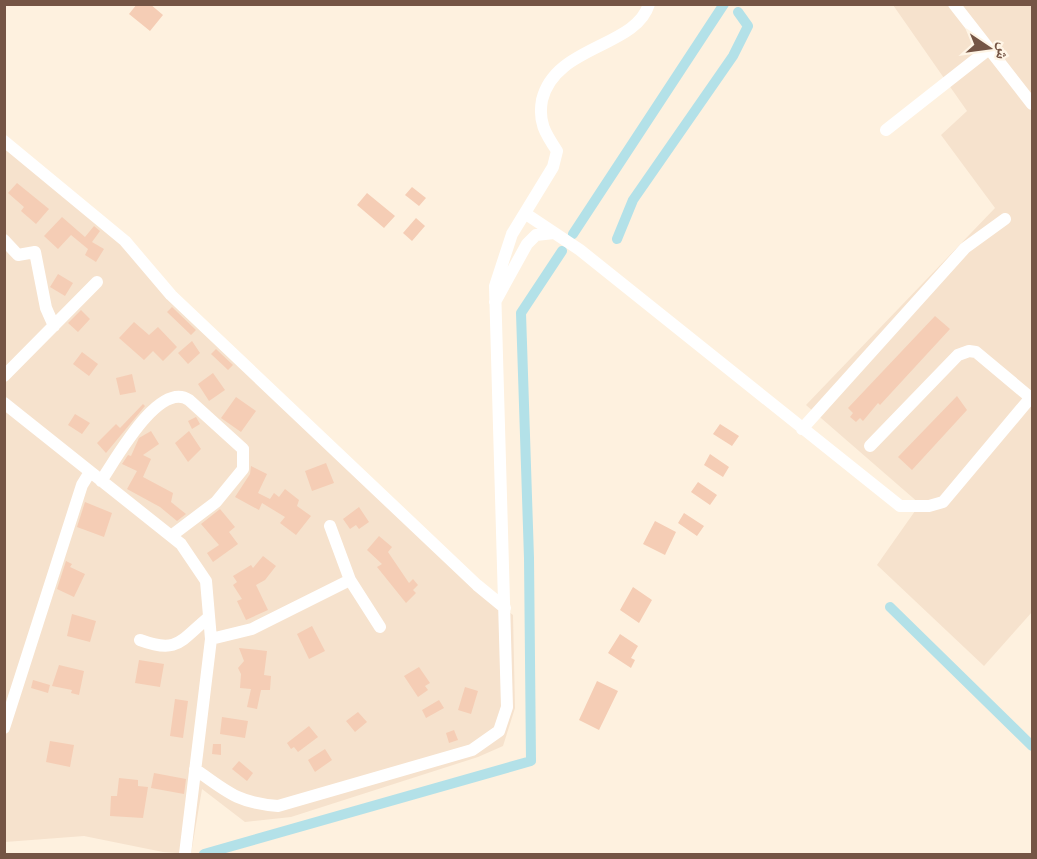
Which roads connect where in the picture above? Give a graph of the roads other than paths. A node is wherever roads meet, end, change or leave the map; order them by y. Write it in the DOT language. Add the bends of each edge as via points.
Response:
graph roads {
  1 [pos="649,4"];
  2 [pos="954,4"];
  3 [pos="988,49"];
  4 [pos="1027,89"];
  5 [pos="1032,104"];
  6 [pos="886,130"];
  7 [pos="4,141"];
  8 [pos="526,214"];
  9 [pos="1005,219"];
  10 [pos="554,233"];
  11 [pos="4,240"];
  12 [pos="97,282"];
  13 [pos="495,303"];
  14 [pos="54,326"];
  15 [pos="4,376"];
  16 [pos="1031,397"];
  17 [pos="4,403"];
  18 [pos="802,429"];
  19 [pos="870,446"];
  20 [pos="90,472"];
  21 [pos="101,481"];
  22 [pos="330,526"];
  23 [pos="171,536"];
  24 [pos="350,580"];
  25 [pos="505,608"];
  26 [pos="209,617"];
  27 [pos="380,627"];
  28 [pos="210,639"];
  29 [pos="140,640"];
  30 [pos="4,728"];
  31 [pos="195,769"];
  32 [pos="189,853"];
  1 -- 8 [label="street" via="634,26 560,68 545,90 542,129 557,151"];
  2 -- 3 [label="street"];
  3 -- 4 [label="street"];
  3 -- 6 [label="street"];
  4 -- 5 [label="street"];
  7 -- 25 [label="street" via="124,241 171,295"];
  8 -- 10 [label="street"];
  8 -- 13 [label="street" via="512,234 500,267"];
  9 -- 18 [label="street" via="965,248"];
  10 -- 13 [label="street" via="536,235 527,244"];
  10 -- 18 [label="street"];
  11 -- 14 [label="street" via="18,255 36,252 46,308"];
  12 -- 14 [label="street"];
  13 -- 25 [label="street"];
  14 -- 15 [label="street"];
  16 -- 18 [label="street" via="943,502 929,506 900,506"];
  16 -- 19 [label="street" via="976,352 969,351 958,355"];
  17 -- 20 [label="street"];
  20 -- 21 [label="street"];
  20 -- 30 [label="street" via="82,485"];
  21 -- 23 [label="street"];
  21 -- 23 [label="street" via="153,410 173,395 189,400 243,448 243,469 216,502"];
  22 -- 24 [label="street"];
  23 -- 26 [label="street" via="206,581"];
  24 -- 27 [label="street"];
  24 -- 28 [label="street" via="252,628"];
  25 -- 31 [label="street" via="507,707 499,731 472,750 278,806 234,798"];
  26 -- 28 [label="street"];
  26 -- 29 [label="street" via="172,647"];
  28 -- 31 [label="street"];
  31 -- 32 [label="street"];
}
